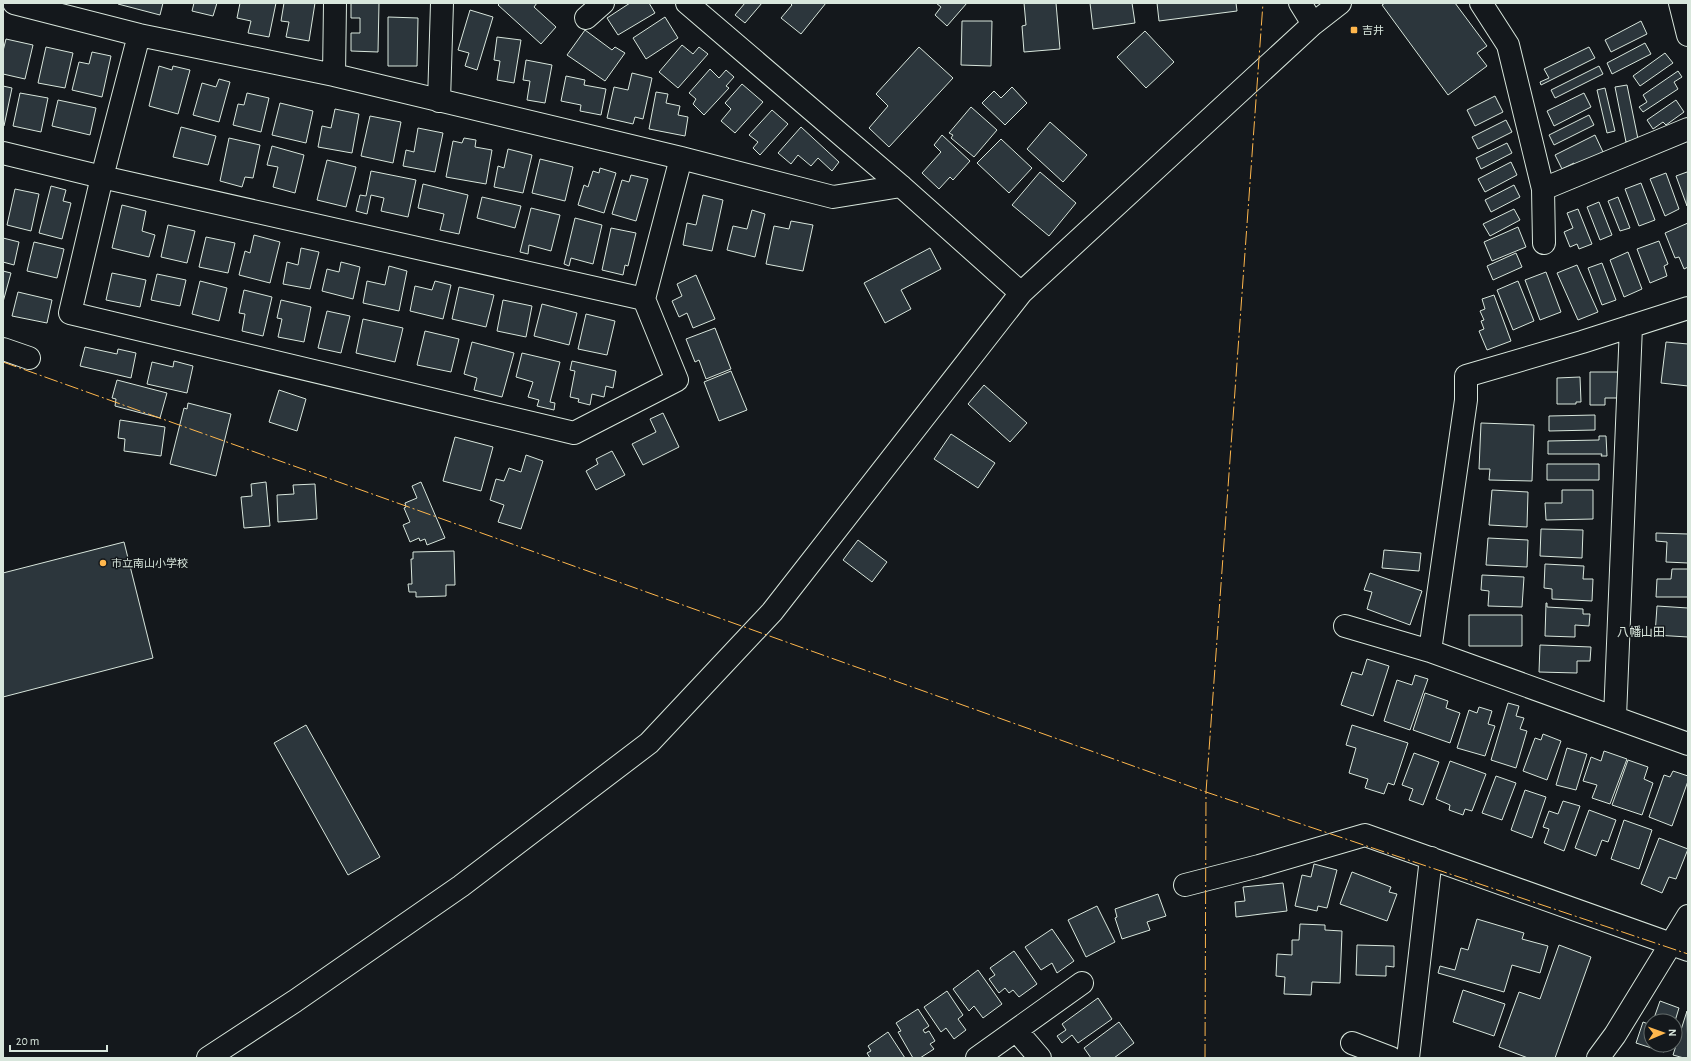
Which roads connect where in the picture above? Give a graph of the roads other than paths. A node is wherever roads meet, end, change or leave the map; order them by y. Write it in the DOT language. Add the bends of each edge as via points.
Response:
graph roads {
  1 [pos="14,3"];
  2 [pos="335,3"];
  3 [pos="442,3"];
  4 [pos="603,3"];
  5 [pos="687,3"];
  6 [pos="1300,3"];
  7 [pos="1340,3"];
  8 [pos="1481,3"];
  9 [pos="1680,3"];
  10 [pos="586,18"];
  11 [pos="1313,24"];
  12 [pos="139,35"];
  13 [pos="1688,35"];
  14 [pos="334,75"];
  15 [pos="439,101"];
  16 [pos="1688,128"];
  17 [pos="3,153"];
  18 [pos="681,158"];
  19 [pos="102,177"];
  20 [pos="901,186"];
  21 [pos="1542,189"];
  22 [pos="1544,243"];
  23 [pos="1021,293"];
  24 [pos="644,300"];
  25 [pos="1688,308"];
  26 [pos="1631,326"];
  27 [pos="3,348"];
  28 [pos="29,358"];
  29 [pos="1345,626"];
  30 [pos="1430,651"];
  31 [pos="1614,717"];
  32 [pos="1688,744"];
  33 [pos="1432,858"];
  34 [pos="1186,885"];
  35 [pos="1688,916"];
  36 [pos="1679,947"];
  37 [pos="1082,983"];
  38 [pos="1016,1030"];
  39 [pos="1352,1043"];
  40 [pos="208,1058"];
  41 [pos="976,1058"];
  42 [pos="1040,1058"];
  43 [pos="1391,1058"];
  44 [pos="1408,1058"];
  45 [pos="1598,1058"];
  1 -- 12 [label="street"];
  2 -- 14 [label="street"];
  3 -- 15 [label="street"];
  4 -- 10 [label="street"];
  5 -- 20 [label="street"];
  6 -- 11 [label="street"];
  7 -- 11 [label="street"];
  8 -- 21 [label="street" via="1508,45"];
  9 -- 13 [label="street"];
  11 -- 23 [label="street"];
  12 -- 14 [label="street"];
  12 -- 19 [label="street"];
  14 -- 15 [label="street"];
  15 -- 18 [label="street"];
  16 -- 21 [label="street"];
  17 -- 19 [label="street"];
  18 -- 20 [label="street" via="833,197"];
  18 -- 24 [label="street"];
  19 -- 24 [label="street"];
  19 -- 24 [label="street" via="70,313 574,433 677,380"];
  20 -- 23 [label="street"];
  21 -- 22 [label="street"];
  23 -- 40 [label="street" via="772,612 649,743 461,886"];
  25 -- 26 [label="street"];
  26 -- 30 [label="street" via="1466,376 1466,400"];
  26 -- 31 [label="street"];
  27 -- 28 [label="street"];
  29 -- 30 [label="street"];
  30 -- 31 [label="street"];
  31 -- 32 [label="street"];
  33 -- 34 [label="street" via="1365,835"];
  33 -- 36 [label="street"];
  33 -- 44 [label="street"];
  35 -- 36 [label="street"];
  36 -- 45 [label="street"];
  37 -- 38 [label="street"];
  38 -- 41 [label="street"];
  38 -- 42 [label="street"];
  39 -- 43 [label="street"];
}
